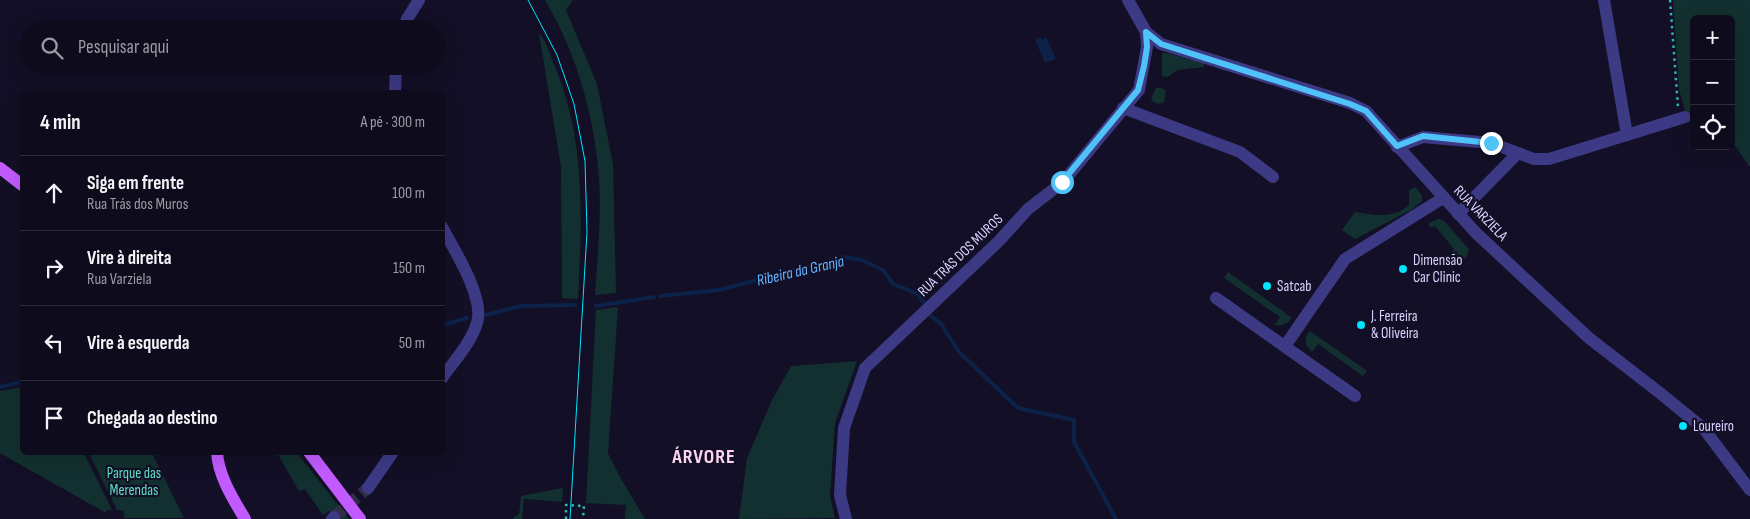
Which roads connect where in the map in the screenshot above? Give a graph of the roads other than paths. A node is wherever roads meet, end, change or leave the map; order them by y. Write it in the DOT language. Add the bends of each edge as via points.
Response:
graph roads {
  1 [pos="419,0"];
  2 [pos="1128,0"];
  3 [pos="1604,0"];
  4 [pos="407,20"];
  5 [pos="1146,32"];
  6 [pos="396,75"];
  7 [pos="395,90"];
  8 [pos="1123,108"];
  9 [pos="1682,118"];
  10 [pos="1627,135"];
  11 [pos="1397,146"];
  12 [pos="1517,154"];
  13 [pos="0,168"];
  14 [pos="1273,177"];
  15 [pos="20,183"];
  16 [pos="1443,198"];
  17 [pos="1458,214"];
  18 [pos="445,233"];
  19 [pos="1216,298"];
  20 [pos="1285,346"];
  21 [pos="445,374"];
  22 [pos="1355,396"];
  23 [pos="217,455"];
  24 [pos="311,455"];
  25 [pos="391,455"];
  26 [pos="368,488"];
  27 [pos="1750,490"];
  28 [pos="245,519"];
  29 [pos="360,519"];
  30 [pos="846,519"];
  1 -- 4 [label="street"];
  2 -- 5 [label="street"];
  3 -- 10 [label="street"];
  5 -- 8 [label="street, RUA TRÁS DOS MUROS" via="1147,47 1138,90"];
  5 -- 11 [label="street, RUA VARZIELA" via="1161,44 1366,111"];
  6 -- 7 [label="street"];
  8 -- 14 [label="street" via="1240,152"];
  8 -- 30 [label="street, RUA TRÁS DOS MUROS" via="1062,182 1028,209 999,241 865,368 844,428 840,495"];
  9 -- 10 [label="street"];
  10 -- 12 [label="street" via="1549,159"];
  11 -- 12 [label="street" via="1423,136 1491,143"];
  11 -- 16 [label="street, RUA VARZIELA"];
  12 -- 17 [label="street"];
  13 -- 15 [label="main road"];
  16 -- 17 [label="street, RUA VARZIELA"];
  16 -- 20 [label="street" via="1345,259"];
  17 -- 27 [label="street, RUA VARZIELA" via="1589,338 1704,430"];
  18 -- 21 [label="street" via="478,302 478,320 474,332"];
  19 -- 20 [label="street"];
  20 -- 22 [label="street"];
  23 -- 28 [label="main road" via="222,473"];
  24 -- 29 [label="main road"];
  25 -- 26 [label="street"];
}
